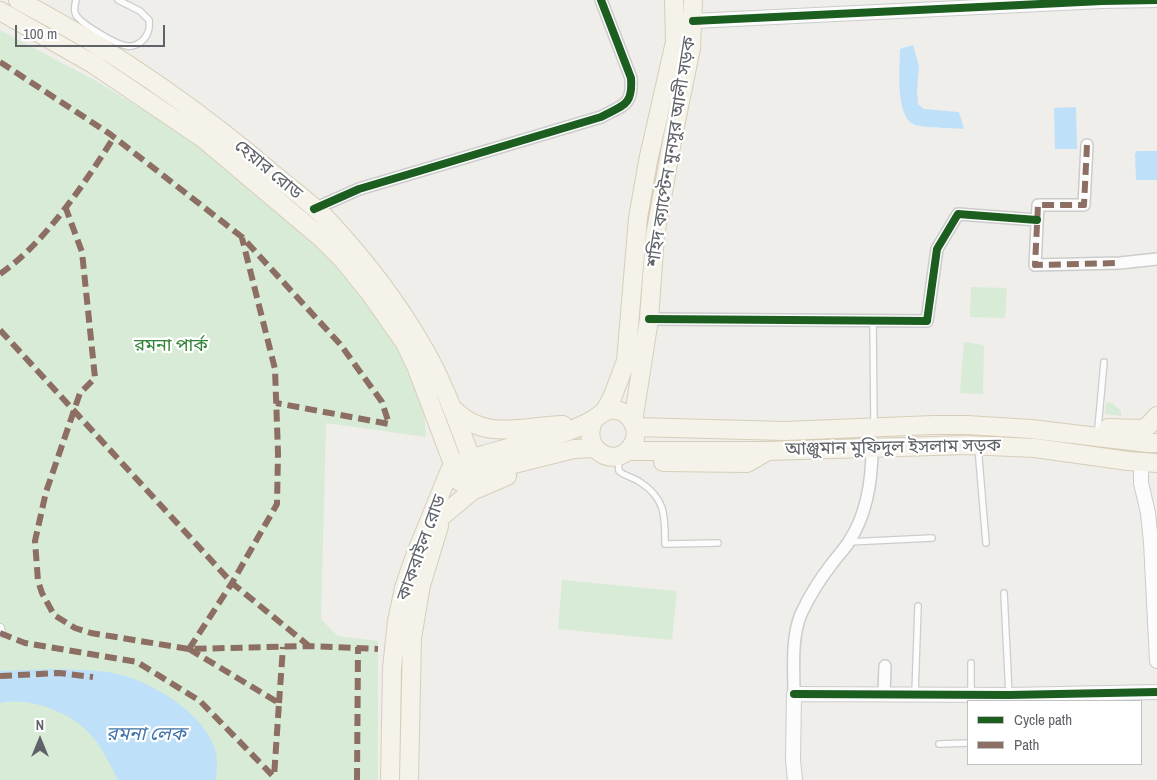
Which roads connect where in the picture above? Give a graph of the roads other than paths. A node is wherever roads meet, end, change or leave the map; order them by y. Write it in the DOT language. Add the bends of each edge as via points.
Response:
graph roads {
  1 [pos="18,0"];
  2 [pos="76,0"];
  3 [pos="118,0"];
  4 [pos="601,0"];
  5 [pos="674,0"];
  6 [pos="693,0"];
  7 [pos="1157,0"];
  8 [pos="1061,2"];
  9 [pos="976,4"];
  10 [pos="0,11"];
  11 [pos="693,21"];
  12 [pos="1087,145"];
  13 [pos="261,163"];
  14 [pos="248,176"];
  15 [pos="314,209"];
  16 [pos="1037,220"];
  17 [pos="1157,259"];
  18 [pos="648,319"];
  19 [pos="873,320"];
  20 [pos="642,362"];
  21 [pos="1104,362"];
  22 [pos="451,406"];
  23 [pos="1157,416"];
  24 [pos="593,419"];
  25 [pos="634,425"];
  26 [pos="438,426"];
  27 [pos="874,427"];
  28 [pos="1098,428"];
  29 [pos="664,429"];
  30 [pos="1073,434"];
  31 [pos="1154,440"];
  32 [pos="978,445"];
  33 [pos="872,448"];
  34 [pos="610,455"];
  35 [pos="1146,465"];
  36 [pos="474,467"];
  37 [pos="457,474"];
  38 [pos="1157,475"];
  39 [pos="1157,514"];
  40 [pos="442,516"];
  41 [pos="425,529"];
  42 [pos="932,538"];
  43 [pos="849,542"];
  44 [pos="986,542"];
  45 [pos="1151,542"];
  46 [pos="718,543"];
  47 [pos="1004,592"];
  48 [pos="918,606"];
  49 [pos="1157,661"];
  50 [pos="971,663"];
  51 [pos="885,666"];
  52 [pos="1157,692"];
  53 [pos="794,694"];
  54 [pos="884,694"];
  55 [pos="915,695"];
  56 [pos="971,695"];
  57 [pos="1009,698"];
  58 [pos="967,743"];
  59 [pos="939,744"];
  60 [pos="390,780"];
  61 [pos="409,780"];
  62 [pos="795,780"];
  1 -- 13 [label="main road, হেয়ার রোড" via="155,83"];
  2 -- 3 [label="lane" via="76,15 84,23 118,43 136,45 149,32 149,20 140,11"];
  4 -- 15 [label="street" via="630,78 632,91 627,103 601,117 359,189"];
  5 -- 24 [label="main road, শহিদ ক্যাপ্টেন মুনসুর আলী সড়ক" via="675,42 638,218 626,361 615,391"];
  6 -- 11 [label="main road, শহিদ ক্যাপ্টেন মুনসুর আলী সড়ক"];
  7 -- 8 [label="street"];
  8 -- 9 [label="street"];
  9 -- 11 [label="street"];
  10 -- 14 [label="main road" via="128,87 204,139"];
  11 -- 18 [label="main road, শহিদ ক্যাপ্টেন মুনসুর আলী সড়ক" via="691,48 655,236"];
  12 -- 16 [label="street" via="1084,205 1038,205"];
  13 -- 14 [label="main road"];
  13 -- 15 [label="main road, হেয়ার রোড"];
  14 -- 26 [label="main road" via="319,236 370,292 416,366"];
  15 -- 22 [label="main road, হেয়ার রোড" via="333,225 394,300 421,343"];
  16 -- 17 [label="street" via="1035,264"];
  16 -- 19 [label="street" via="958,214 937,249 927,321"];
  18 -- 19 [label="street"];
  18 -- 20 [label="main road, শহিদ ক্যাপ্টেন মুনসুর আলী সড়ক"];
  19 -- 27 [label="lane"];
  20 -- 25 [label="main road, শহিদ ক্যাপ্টেন মুনসুর আলী সড়ক"];
  20 -- 29 [label="main road" via="646,417"];
  21 -- 28 [label="lane"];
  22 -- 24 [label="main road" via="473,424 500,430"];
  22 -- 36 [label="main road, হেয়ার রোড"];
  23 -- 28 [label="main road" via="1141,429"];
  24 -- 25 [label="main road" via="617,410 629,417"];
  24 -- 34 [label="main road" via="590,433"];
  24 -- 36 [label="main road, কাকরাইল রোড"];
  25 -- 29 [label="main road, আঞ্জুমান মুফিদুল ইসলাম সড়ক"];
  25 -- 34 [label="main road" via="635,440"];
  26 -- 37 [label="main road"];
  26 -- 41 [label="main road" via="441,461"];
  27 -- 29 [label="main road, আঞ্জুমান মুফিদুল ইসলাম সড়ক" via="786,431"];
  27 -- 30 [label="main road, আঞ্জুমান মুফিদুল ইসলাম সড়ক" via="967,425"];
  28 -- 30 [label="main road"];
  30 -- 31 [label="main road, আঞ্জুমান মুফিদুল ইসলাম সড়ক"];
  31 -- 35 [label="main road"];
  32 -- 33 [label="main road, আঞ্জুমান মুফিদুল ইসলাম সড়ক"];
  32 -- 35 [label="main road, আঞ্জুমান মুফিদুল ইসলাম সড়ক" via="1035,448"];
  32 -- 44 [label="lane"];
  33 -- 34 [label="main road, আঞ্জুমান মুফিদুল ইসলাম সড়ক"];
  33 -- 43 [label="street" via="867,496 862,516"];
  34 -- 36 [label="main road, কাকরাইল রোড" via="574,449"];
  34 -- 40 [label="main road" via="570,460 505,476 472,491"];
  34 -- 46 [label="lane" via="619,471 649,490 664,509 665,544"];
  35 -- 38 [label="main road, আঞ্জুমান মুফিদুল ইসলাম সড়ক"];
  35 -- 45 [label="street"];
  36 -- 37 [label="main road, কাকরাইল রোড"];
  37 -- 40 [label="main road, কাকরাইল রোড"];
  37 -- 41 [label="main road, কাকরাইল রোড" via="448,476"];
  39 -- 45 [label="street"];
  40 -- 61 [label="main road, কাকরাইল রোড" via="423,578 412,638"];
  41 -- 60 [label="main road, কাকরাইল রোড" via="404,588 394,640"];
  42 -- 43 [label="lane"];
  43 -- 53 [label="street" via="801,614 794,650"];
  45 -- 49 [label="street"];
  47 -- 57 [label="lane"];
  48 -- 55 [label="lane"];
  50 -- 56 [label="lane"];
  51 -- 54 [label="street"];
  52 -- 57 [label="street"];
  53 -- 54 [label="street"];
  53 -- 62 [label="street"];
  54 -- 55 [label="street"];
  55 -- 56 [label="street"];
  56 -- 57 [label="street"];
  58 -- 59 [label="lane"];
}
